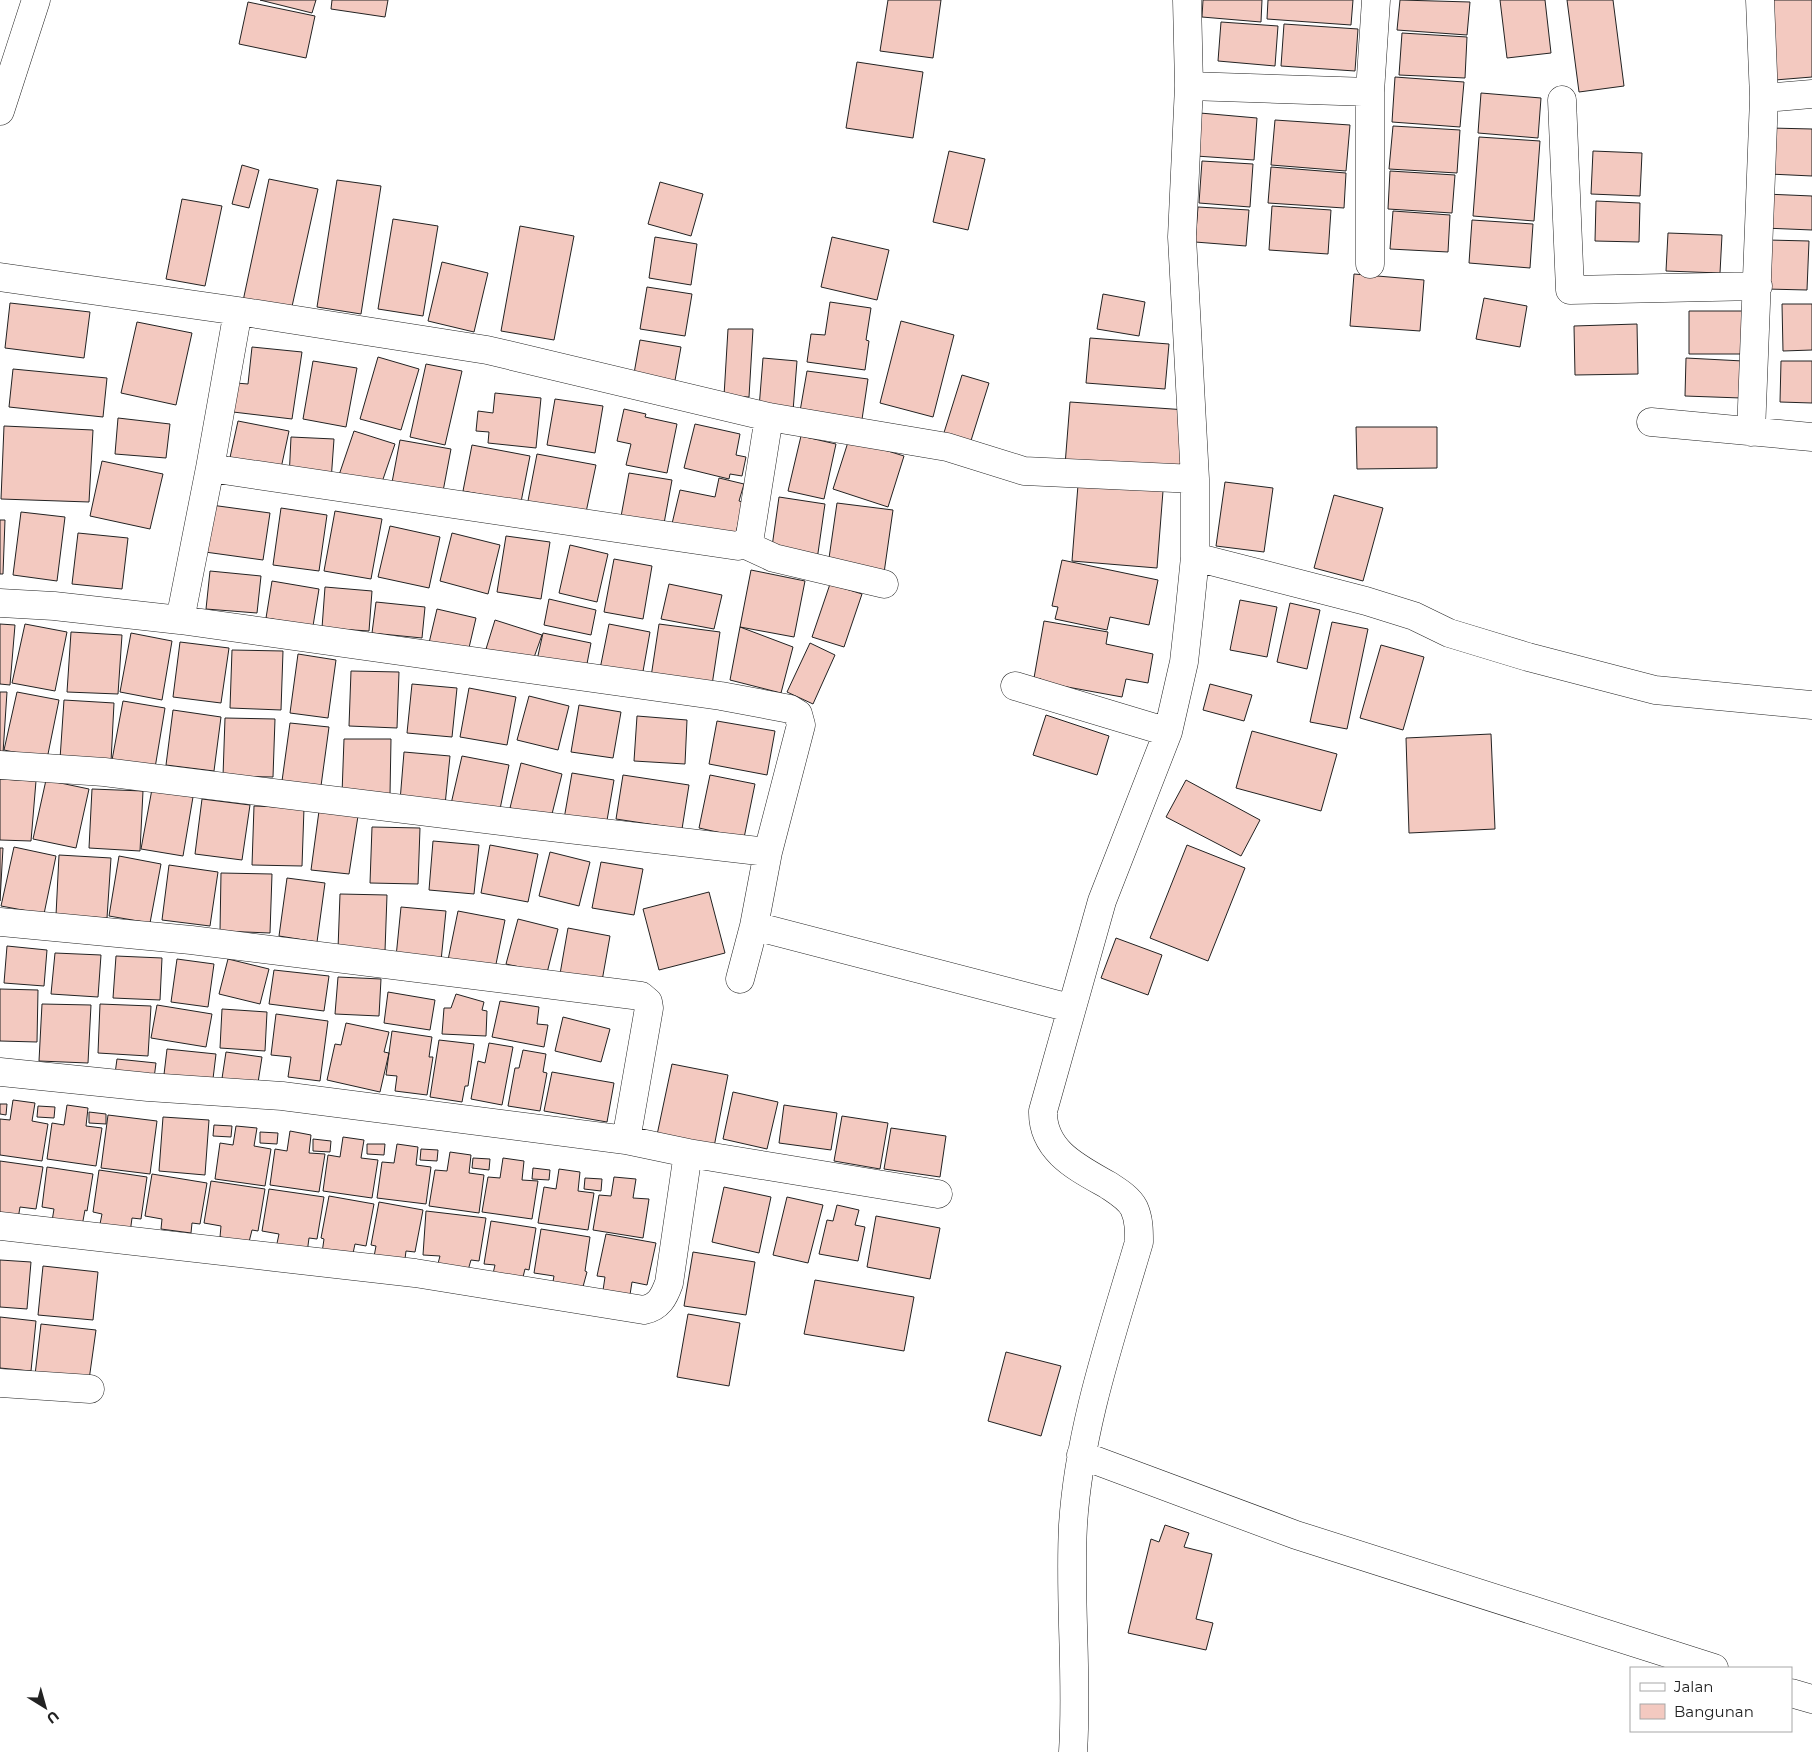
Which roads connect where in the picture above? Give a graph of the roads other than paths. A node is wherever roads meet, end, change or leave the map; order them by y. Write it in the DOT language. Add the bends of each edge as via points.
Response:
graph roads {
  1 [pos="36,0"];
  2 [pos="1187,0"];
  3 [pos="1376,0"];
  4 [pos="1760,0"];
  5 [pos="1189,86"];
  6 [pos="1370,92"];
  7 [pos="1812,94"];
  8 [pos="1764,98"];
  9 [pos="1562,100"];
  10 [pos="0,111"];
  11 [pos="1370,264"];
  12 [pos="0,277"];
  13 [pos="1758,286"];
  14 [pos="238,311"];
  15 [pos="769,417"];
  16 [pos="1651,422"];
  17 [pos="1751,432"];
  18 [pos="1812,438"];
  19 [pos="210,468"];
  20 [pos="1195,479"];
  21 [pos="744,544"];
  22 [pos="1195,557"];
  23 [pos="884,584"];
  24 [pos="0,603"];
  25 [pos="180,620"];
  26 [pos="1015,686"];
  27 [pos="1812,705"];
  28 [pos="1168,732"];
  29 [pos="0,765"];
  30 [pos="768,852"];
  31 [pos="0,922"];
  32 [pos="754,926"];
  33 [pos="740,980"];
  34 [pos="1070,1008"];
  35 [pos="0,1072"];
  36 [pos="626,1140"];
  37 [pos="688,1153"];
  38 [pos="938,1194"];
  39 [pos="0,1226"];
  40 [pos="0,1383"];
  41 [pos="90,1389"];
  42 [pos="1082,1455"];
  43 [pos="1711,1667"];
  44 [pos="1792,1693"];
  45 [pos="1812,1700"];
  46 [pos="1073,1752"];
  1 -- 10 [label="street"];
  2 -- 5 [label="street"];
  3 -- 6 [label="street"];
  4 -- 8 [label="street"];
  5 -- 6 [label="street"];
  5 -- 20 [label="street" via="1182,237"];
  6 -- 11 [label="street"];
  7 -- 8 [label="street"];
  8 -- 13 [label="street"];
  9 -- 13 [label="street" via="1570,290"];
  12 -- 14 [label="street"];
  13 -- 17 [label="street"];
  14 -- 15 [label="street" via="487,350"];
  14 -- 19 [label="street"];
  15 -- 20 [label="street" via="948,447 1024,472"];
  15 -- 21 [label="street" via="750,536"];
  16 -- 17 [label="street"];
  17 -- 18 [label="street"];
  19 -- 21 [label="street" via="728,545"];
  19 -- 25 [label="street"];
  20 -- 22 [label="street"];
  21 -- 23 [label="street" via="774,558"];
  22 -- 27 [label="street" via="1366,601 1414,616 1449,634 1655,690"];
  22 -- 28 [label="street" via="1184,662"];
  24 -- 25 [label="street"];
  25 -- 30 [label="street" via="721,696 790,709 798,714 801,725"];
  26 -- 28 [label="street"];
  28 -- 34 [label="street" via="1102,901"];
  29 -- 30 [label="street" via="104,772"];
  30 -- 32 [label="street"];
  31 -- 36 [label="street" via="191,940 642,996 649,1008"];
  32 -- 33 [label="street"];
  32 -- 34 [label="street"];
  34 -- 42 [label="street" via="1043,1111 1046,1134 1066,1159 1120,1193 1133,1206 1139,1222 1139,1242"];
  35 -- 36 [label="street" via="282,1096"];
  36 -- 37 [label="street"];
  37 -- 38 [label="street"];
  37 -- 39 [label="street" via="669,1283 658,1304 644,1310 415,1273"];
  40 -- 41 [label="street"];
  42 -- 43 [label="street" via="1296,1535"];
  42 -- 46 [label="street" via="1073,1534"];
  44 -- 45 [label="street"];
}
